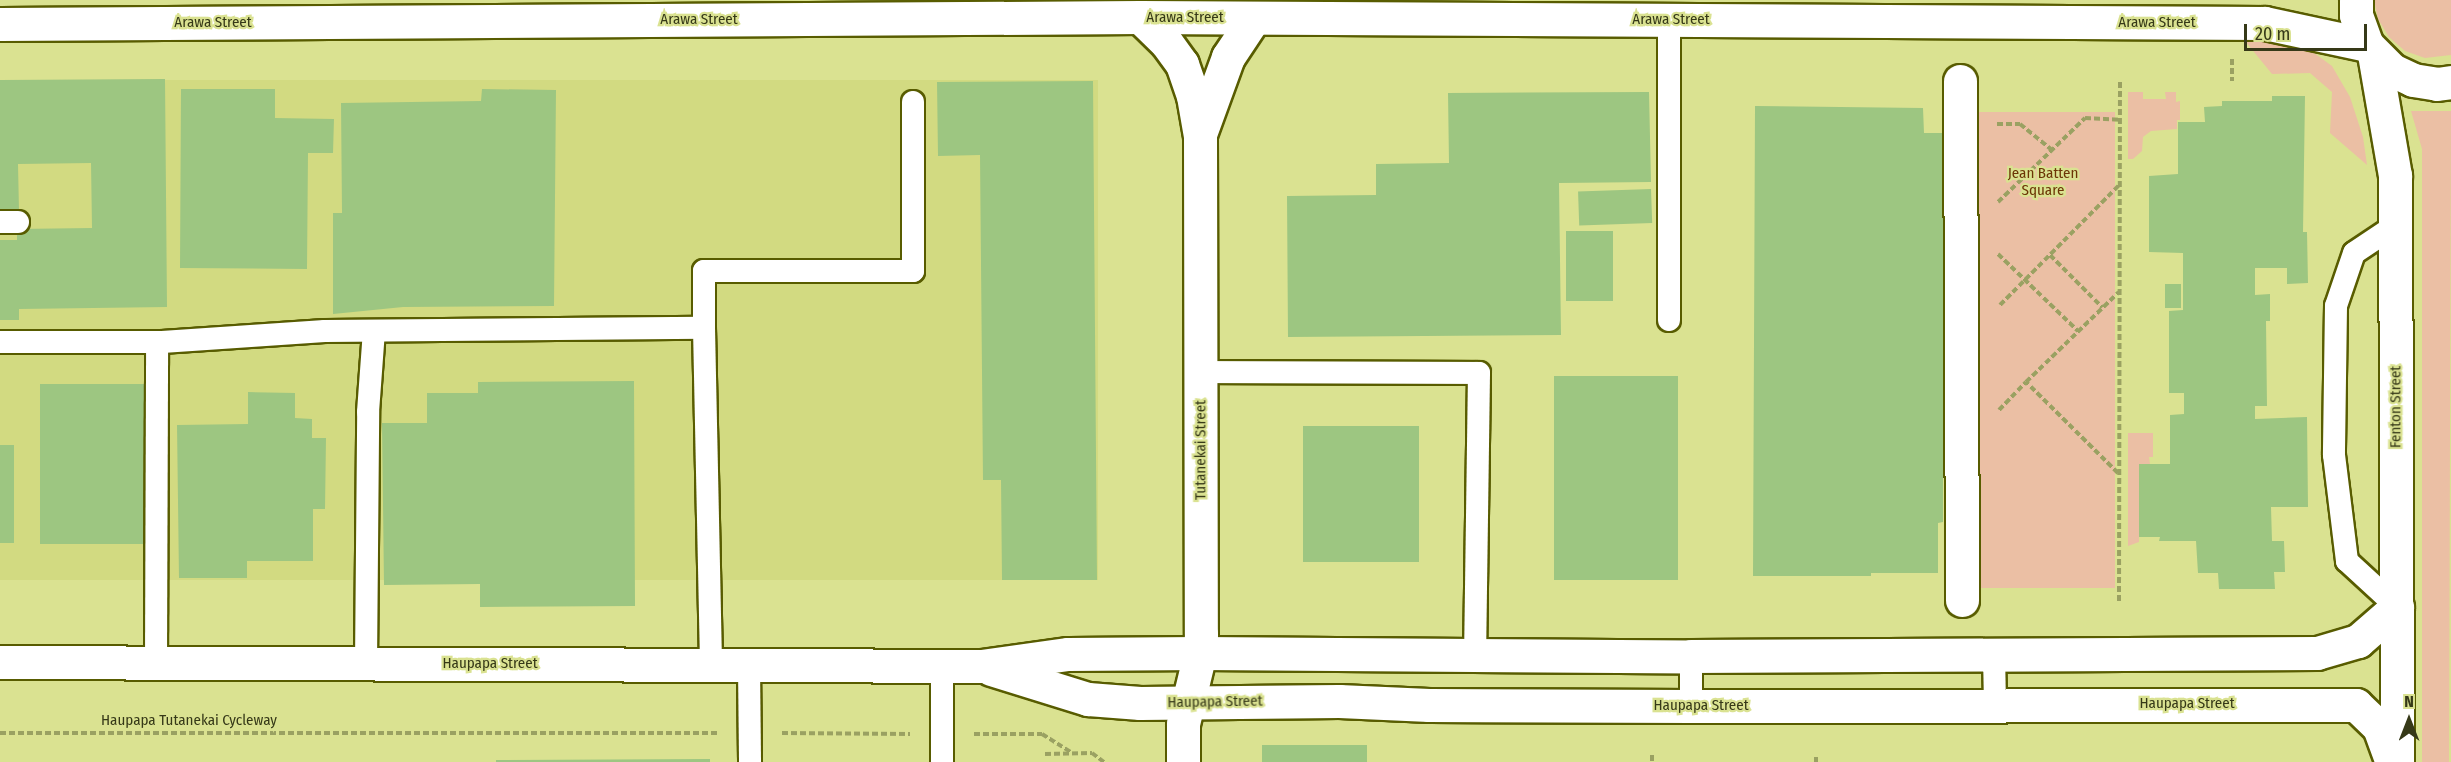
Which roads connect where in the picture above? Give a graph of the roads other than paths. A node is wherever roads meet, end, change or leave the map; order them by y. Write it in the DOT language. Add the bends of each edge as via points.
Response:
graph roads {
  1 [pos="2356,0"];
  2 [pos="387,11"];
  3 [pos="2017,11"];
  4 [pos="1140,17"];
  5 [pos="1254,18"];
  6 [pos="1670,20"];
  7 [pos="0,24"];
  8 [pos="2371,49"];
  9 [pos="1960,81"];
  10 [pos="2451,82"];
  11 [pos="913,102"];
  12 [pos="1200,136"];
  13 [pos="2396,225"];
  14 [pos="1669,320"];
  15 [pos="704,328"];
  16 [pos="374,331"];
  17 [pos="0,342"];
  18 [pos="157,342"];
  19 [pos="1200,372"];
  20 [pos="1962,600"];
  21 [pos="2397,607"];
  22 [pos="1200,653"];
  23 [pos="1994,653"];
  24 [pos="1475,654"];
  25 [pos="1691,656"];
  26 [pos="0,662"];
  27 [pos="156,662"];
  28 [pos="366,664"];
  29 [pos="711,665"];
  30 [pos="749,665"];
  31 [pos="942,666"];
  32 [pos="981,666"];
  33 [pos="1187,703"];
  34 [pos="1995,704"];
  35 [pos="1691,706"];
  36 [pos="750,762"];
  37 [pos="942,762"];
  38 [pos="1183,762"];
  39 [pos="2395,762"];
  1 -- 8 [label="street, Fenton Street" via="2356,15"];
  2 -- 4 [label="street, Arawa Street"];
  2 -- 7 [label="street, Arawa Street"];
  3 -- 6 [label="street, Arawa Street"];
  3 -- 8 [label="street, Arawa Street" via="2265,23"];
  4 -- 5 [label="street, Arawa Street"];
  4 -- 12 [label="street, Tutanekai Street" via="1182,64"];
  5 -- 6 [label="street, Arawa Street"];
  5 -- 12 [label="street, Tutanekai Street" via="1228,57"];
  6 -- 14 [label="lane"];
  8 -- 10 [label="street" via="2392,70 2414,80"];
  8 -- 13 [label="street, Fenton Street" via="2395,175"];
  9 -- 20 [label="street" via="1966,234 1961,344"];
  11 -- 15 [label="lane" via="913,271 704,271"];
  12 -- 19 [label="street, Tutanekai Street"];
  13 -- 21 [label="street, Fenton Street"];
  13 -- 21 [label="lane" via="2354,254 2336,306 2334,455 2347,561"];
  15 -- 16 [label="lane"];
  15 -- 29 [label="lane" via="714,466"];
  16 -- 18 [label="lane"];
  16 -- 28 [label="lane" via="368,412"];
  17 -- 18 [label="lane"];
  18 -- 27 [label="lane"];
  19 -- 22 [label="street, Tutanekai Street"];
  19 -- 24 [label="lane" via="1479,373"];
  21 -- 23 [label="street, Haupapa Street" via="2358,640 2317,654"];
  21 -- 39 [label="street, Fenton Street"];
  22 -- 24 [label="street, Haupapa Street"];
  22 -- 32 [label="street, Haupapa Street" via="1068,654"];
  22 -- 33 [label="street, Tutanekai Street"];
  23 -- 25 [label="street, Haupapa Street"];
  23 -- 34 [label="lane"];
  24 -- 25 [label="street, Haupapa Street"];
  25 -- 35 [label="lane"];
  26 -- 27 [label="street, Haupapa Street"];
  27 -- 28 [label="street, Haupapa Street"];
  28 -- 29 [label="street, Haupapa Street"];
  29 -- 30 [label="street, Haupapa Street"];
  30 -- 31 [label="street, Haupapa Street"];
  30 -- 36 [label="lane"];
  31 -- 32 [label="street, Haupapa Street"];
  31 -- 37 [label="lane"];
  32 -- 33 [label="street, Haupapa Street" via="1088,699"];
  33 -- 35 [label="street, Haupapa Street"];
  33 -- 38 [label="street, Tutanekai Street"];
  34 -- 35 [label="street, Haupapa Street"];
  34 -- 39 [label="street, Haupapa Street" via="2356,705 2379,727"];
}
